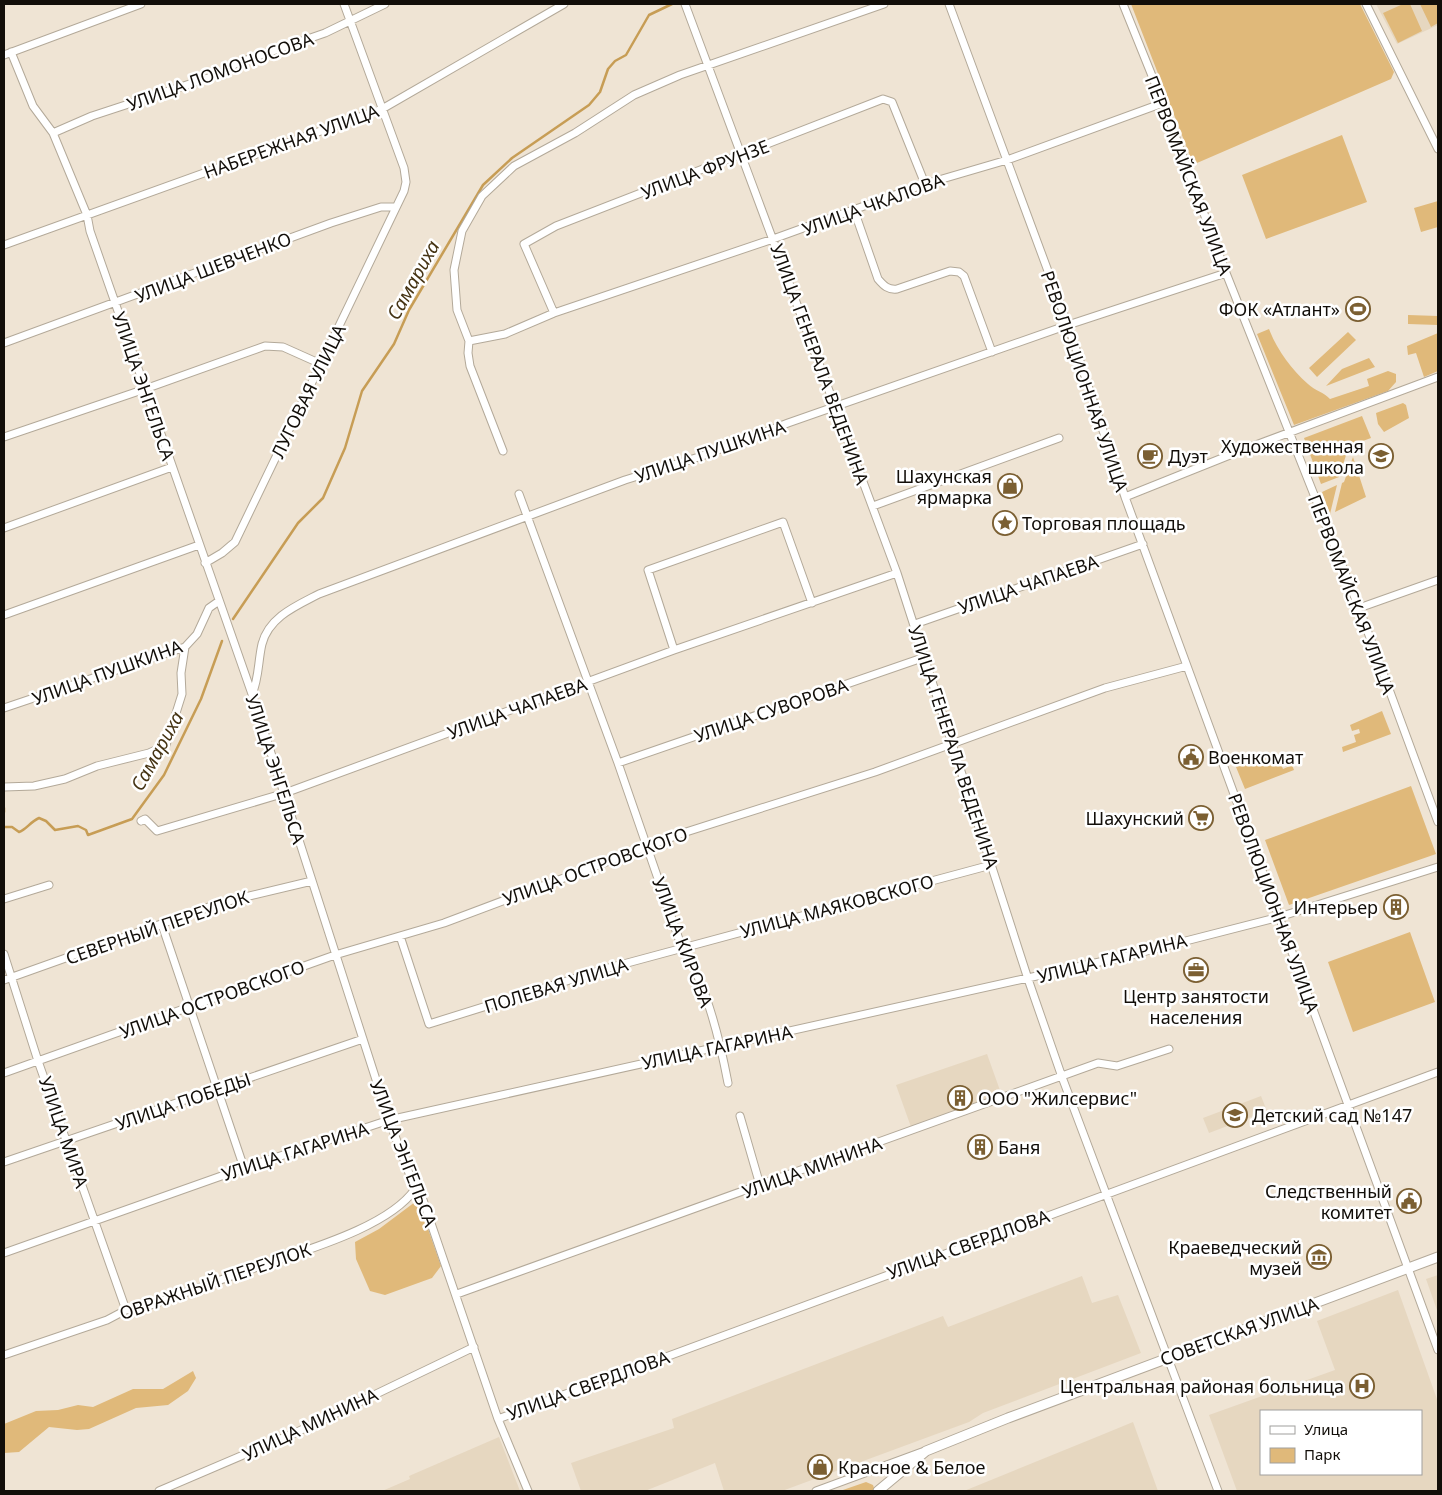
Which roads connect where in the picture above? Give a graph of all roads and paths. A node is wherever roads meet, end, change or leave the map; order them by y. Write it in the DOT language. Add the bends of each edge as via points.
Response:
graph roads {
  1 [pos="141,4"];
  2 [pos="344,4"];
  3 [pos="385,4"];
  4 [pos="564,4"];
  5 [pos="685,4"];
  6 [pos="884,4"];
  7 [pos="949,4"];
  8 [pos="1123,4"];
  9 [pos="1366,4"];
  10 [pos="351,20"];
  11 [pos="12,52"];
  12 [pos="4,55"];
  13 [pos="709,65"];
  14 [pos="1163,103"];
  15 [pos="382,109"];
  16 [pos="53,133"];
  17 [pos="1438,149"];
  18 [pos="742,153"];
  19 [pos="1007,160"];
  20 [pos="925,184"];
  21 [pos="395,207"];
  22 [pos="854,210"];
  23 [pos="87,215"];
  24 [pos="773,239"];
  25 [pos="4,245"];
  26 [pos="1226,273"];
  27 [pos="116,303"];
  28 [pos="554,314"];
  29 [pos="1068,325"];
  30 [pos="469,341"];
  31 [pos="4,343"];
  32 [pos="992,352"];
  33 [pos="321,364"];
  34 [pos="1438,377"];
  35 [pos="145,389"];
  36 [pos="835,407"];
  37 [pos="1290,432"];
  38 [pos="4,437"];
  39 [pos="1059,438"];
  40 [pos="503,451"];
  41 [pos="172,467"];
  42 [pos="519,494"];
  43 [pos="1125,497"];
  44 [pos="873,506"];
  45 [pos="527,516"];
  46 [pos="4,528"];
  47 [pos="1143,544"];
  48 [pos="199,545"];
  49 [pos="205,562"];
  50 [pos="897,573"];
  51 [pos="1438,580"];
  52 [pos="219,601"];
  53 [pos="812,603"];
  54 [pos="1359,608"];
  55 [pos="4,615"];
  56 [pos="914,624"];
  57 [pos="185,647"];
  58 [pos="674,650"];
  59 [pos="925,657"];
  60 [pos="1188,666"];
  61 [pos="588,683"];
  62 [pos="252,694"];
  63 [pos="4,708"];
  64 [pos="953,744"];
  65 [pos="618,762"];
  66 [pos="4,787"];
  67 [pos="284,793"];
  68 [pos="140,821"];
  69 [pos="1438,822"];
  70 [pos="648,847"];
  71 [pos="991,864"];
  72 [pos="1438,866"];
  73 [pos="312,881"];
  74 [pos="49,885"];
  75 [pos="4,899"];
  76 [pos="1279,917"];
  77 [pos="162,925"];
  78 [pos="400,936"];
  79 [pos="682,948"];
  80 [pos="4,954"];
  81 [pos="335,955"];
  82 [pos="8,978"];
  83 [pos="1028,979"];
  84 [pos="190,1007"];
  85 [pos="363,1039"];
  86 [pos="720,1046"];
  87 [pos="1169,1049"];
  88 [pos="38,1061"];
  89 [pos="1438,1072"];
  90 [pos="4,1073"];
  91 [pos="1062,1077"];
  92 [pos="728,1083"];
  93 [pos="217,1090"];
  94 [pos="1348,1105"];
  95 [pos="740,1116"];
  96 [pos="389,1120"];
  97 [pos="67,1142"];
  98 [pos="4,1162"];
  99 [pos="244,1168"];
  100 [pos="760,1186"];
  101 [pos="415,1190"];
  102 [pos="1105,1194"];
  103 [pos="95,1220"];
  104 [pos="4,1253"];
  105 [pos="1438,1258"];
  106 [pos="1410,1268"];
  107 [pos="457,1294"];
  108 [pos="126,1310"];
  109 [pos="474,1347"];
  110 [pos="1438,1350"];
  111 [pos="4,1355"];
  112 [pos="1169,1358"];
  113 [pos="498,1419"];
  114 [pos="926,1451"];
  115 [pos="159,1491"];
  116 [pos="528,1491"];
  117 [pos="816,1491"];
  118 [pos="878,1491"];
  119 [pos="1218,1491"];
  1 -- 11 [label="street"];
  2 -- 10 [label="street"];
  3 -- 10 [label="street, УЛИЦА ЛОМОНОСОВА"];
  4 -- 15 [label="street, НАБЕРЕЖНАЯ УЛИЦА"];
  5 -- 13 [label="street, УЛИЦА ГЕНЕРАЛА ВЕДЕНИНА"];
  6 -- 13 [label="street"];
  7 -- 19 [label="street, РЕВОЛЮЦИОННАЯ УЛИЦА"];
  8 -- 14 [label="street, ПЕРВОМАЙСКАЯ УЛИЦА"];
  9 -- 17 [label="street"];
  10 -- 15 [label="street"];
  10 -- 16 [label="street, УЛИЦА ЛОМОНОСОВА" via="325,33 235,64 220,74 92,116"];
  11 -- 12 [label="street"];
  11 -- 16 [label="street, УЛИЦА ЭНГЕЛЬСА" via="33,106"];
  13 -- 18 [label="street, УЛИЦА ГЕНЕРАЛА ВЕДЕНИНА"];
  13 -- 30 [label="street" via="634,95 575,133 514,166 482,196 462,231 454,270 457,310"];
  14 -- 19 [label="street, УЛИЦА ЧКАЛОВА"];
  14 -- 26 [label="street, ПЕРВОМАЙСКАЯ УЛИЦА"];
  15 -- 21 [label="street" via="406,182"];
  15 -- 23 [label="street, НАБЕРЕЖНАЯ УЛИЦА"];
  16 -- 23 [label="street, УЛИЦА ЭНГЕЛЬСА"];
  18 -- 20 [label="street, УЛИЦА ФРУНЗЕ" via="883,99 888,100 898,114"];
  18 -- 24 [label="street, УЛИЦА ГЕНЕРАЛА ВЕДЕНИНА"];
  18 -- 28 [label="street, УЛИЦА ФРУНЗЕ" via="556,226 524,244"];
  19 -- 20 [label="street, УЛИЦА ЧКАЛОВА"];
  19 -- 29 [label="street, РЕВОЛЮЦИОННАЯ УЛИЦА"];
  20 -- 22 [label="street, УЛИЦА ЧКАЛОВА"];
  21 -- 27 [label="street, УЛИЦА ШЕВЧЕНКО" via="381,207 331,223"];
  21 -- 33 [label="street, ЛУГОВАЯ УЛИЦА"];
  22 -- 24 [label="street, УЛИЦА ЧКАЛОВА"];
  22 -- 32 [label="street" via="878,279 884,286 897,289 950,271 964,276"];
  23 -- 25 [label="street, НАБЕРЕЖНАЯ УЛИЦА"];
  23 -- 27 [label="street, УЛИЦА ЭНГЕЛЬСА"];
  24 -- 28 [label="street, УЛИЦА ЧКАЛОВА"];
  24 -- 36 [label="street, УЛИЦА ГЕНЕРАЛА ВЕДЕНИНА"];
  26 -- 29 [label="street, УЛИЦА ПУШКИНА"];
  26 -- 37 [label="street, ПЕРВОМАЙСКАЯ УЛИЦА"];
  27 -- 31 [label="street, УЛИЦА ШЕВЧЕНКО"];
  27 -- 35 [label="street, УЛИЦА ЭНГЕЛЬСА"];
  28 -- 30 [label="street, УЛИЦА ЧКАЛОВА" via="505,334"];
  29 -- 32 [label="street, УЛИЦА ПУШКИНА"];
  29 -- 43 [label="street, РЕВОЛЮЦИОННАЯ УЛИЦА"];
  30 -- 40 [label="street" via="470,366"];
  32 -- 36 [label="street, УЛИЦА ПУШКИНА"];
  33 -- 35 [label="street" via="283,347 265,346"];
  33 -- 49 [label="street, ЛУГОВАЯ УЛИЦА" via="235,542"];
  34 -- 37 [label="street"];
  35 -- 38 [label="street"];
  35 -- 41 [label="street, УЛИЦА ЭНГЕЛЬСА"];
  36 -- 44 [label="street, УЛИЦА ГЕНЕРАЛА ВЕДЕНИНА"];
  36 -- 45 [label="street, УЛИЦА ПУШКИНА"];
  37 -- 43 [label="street"];
  37 -- 54 [label="street, ПЕРВОМАЙСКАЯ УЛИЦА"];
  39 -- 44 [label="street"];
  41 -- 46 [label="street"];
  41 -- 48 [label="street, УЛИЦА ЭНГЕЛЬСА"];
  42 -- 45 [label="street, УЛИЦА КИРОВА"];
  43 -- 47 [label="street, РЕВОЛЮЦИОННАЯ УЛИЦА"];
  44 -- 50 [label="street, УЛИЦА ГЕНЕРАЛА ВЕДЕНИНА"];
  45 -- 61 [label="street, УЛИЦА КИРОВА"];
  45 -- 62 [label="street, УЛИЦА ПУШКИНА" via="319,594 283,613 263,642"];
  47 -- 56 [label="street, УЛИЦА ЧАПАЕВА"];
  47 -- 60 [label="street, РЕВОЛЮЦИОННАЯ УЛИЦА"];
  48 -- 49 [label="street, УЛИЦА ЭНГЕЛЬСА"];
  48 -- 55 [label="street"];
  49 -- 52 [label="street, УЛИЦА ЭНГЕЛЬСА"];
  50 -- 53 [label="street, УЛИЦА ЧАПАЕВА"];
  50 -- 56 [label="street, УЛИЦА ГЕНЕРАЛА ВЕДЕНИНА"];
  51 -- 54 [label="street"];
  52 -- 57 [label="street, УЛИЦА ПУШКИНА" via="209,608 197,634"];
  52 -- 62 [label="street, УЛИЦА ЭНГЕЛЬСА"];
  53 -- 58 [label="street, УЛИЦА ЧАПАЕВА"];
  53 -- 58 [label="street" via="783,522 648,570"];
  54 -- 69 [label="street, ПЕРВОМАЙСКАЯ УЛИЦА"];
  56 -- 59 [label="street, УЛИЦА ГЕНЕРАЛА ВЕДЕНИНА"];
  57 -- 63 [label="street, УЛИЦА ПУШКИНА"];
  57 -- 66 [label="street" via="182,694 166,745 65,779 34,786"];
  58 -- 61 [label="street, УЛИЦА ЧАПАЕВА"];
  59 -- 64 [label="street, УЛИЦА ГЕНЕРАЛА ВЕДЕНИНА"];
  59 -- 65 [label="street, УЛИЦА СУВОРОВА"];
  60 -- 64 [label="street, УЛИЦА ОСТРОВСКОГО" via="1105,688"];
  60 -- 76 [label="street, РЕВОЛЮЦИОННАЯ УЛИЦА"];
  61 -- 65 [label="street, УЛИЦА КИРОВА"];
  61 -- 67 [label="street, УЛИЦА ЧАПАЕВА"];
  62 -- 67 [label="street, УЛИЦА ЭНГЕЛЬСА"];
  64 -- 70 [label="street, УЛИЦА ОСТРОВСКОГО"];
  64 -- 71 [label="street, УЛИЦА ГЕНЕРАЛА ВЕДЕНИНА"];
  65 -- 70 [label="street, УЛИЦА КИРОВА"];
  67 -- 68 [label="street, УЛИЦА ЧАПАЕВА" via="157,831 146,819"];
  67 -- 73 [label="street, УЛИЦА ЭНГЕЛЬСА"];
  70 -- 78 [label="street, УЛИЦА ОСТРОВСКОГО" via="444,923"];
  70 -- 79 [label="street, УЛИЦА КИРОВА"];
  71 -- 79 [label="street, УЛИЦА МАЯКОВСКОГО"];
  71 -- 83 [label="street, УЛИЦА ГЕНЕРАЛА ВЕДЕНИНА"];
  72 -- 76 [label="street, УЛИЦА ГАГАРИНА"];
  73 -- 77 [label="street, СЕВЕРНЫЙ ПЕРЕУЛОК" via="220,903"];
  73 -- 81 [label="street, УЛИЦА ЭНГЕЛЬСА"];
  74 -- 75 [label="street"];
  76 -- 83 [label="street, УЛИЦА ГАГАРИНА"];
  76 -- 94 [label="street, РЕВОЛЮЦИОННАЯ УЛИЦА"];
  77 -- 82 [label="street, СЕВЕРНЫЙ ПЕРЕУЛОК"];
  77 -- 84 [label="street"];
  78 -- 79 [label="street, ПОЛЕВАЯ УЛИЦА" via="429,1024"];
  78 -- 81 [label="street, УЛИЦА ОСТРОВСКОГО"];
  79 -- 86 [label="street, УЛИЦА КИРОВА" via="695,969"];
  80 -- 82 [label="street, УЛИЦА МИРА"];
  81 -- 84 [label="street, УЛИЦА ОСТРОВСКОГО"];
  81 -- 85 [label="street, УЛИЦА ЭНГЕЛЬСА"];
  82 -- 88 [label="street, УЛИЦА МИРА"];
  83 -- 86 [label="street, УЛИЦА ГАГАРИНА"];
  83 -- 91 [label="street, УЛИЦА ГЕНЕРАЛА ВЕДЕНИНА"];
  84 -- 88 [label="street, УЛИЦА ОСТРОВСКОГО"];
  84 -- 93 [label="street"];
  85 -- 93 [label="street, УЛИЦА ПОБЕДЫ"];
  85 -- 96 [label="street, УЛИЦА ЭНГЕЛЬСА"];
  86 -- 92 [label="street, УЛИЦА КИРОВА"];
  86 -- 96 [label="street, УЛИЦА ГАГАРИНА"];
  87 -- 91 [label="street, УЛИЦА МИНИНА" via="1118,1066 1098,1063"];
  88 -- 90 [label="street, УЛИЦА ОСТРОВСКОГО"];
  88 -- 97 [label="street, УЛИЦА МИРА"];
  89 -- 94 [label="street, УЛИЦА СВЕРДЛОВА"];
  91 -- 100 [label="street, УЛИЦА МИНИНА"];
  91 -- 102 [label="street, УЛИЦА ГЕНЕРАЛА ВЕДЕНИНА"];
  93 -- 97 [label="street, УЛИЦА ПОБЕДЫ"];
  93 -- 99 [label="street"];
  94 -- 102 [label="street, УЛИЦА СВЕРДЛОВА"];
  94 -- 106 [label="street, РЕВОЛЮЦИОННАЯ УЛИЦА"];
  95 -- 100 [label="street"];
  96 -- 99 [label="street, УЛИЦА ГАГАРИНА"];
  96 -- 101 [label="street, УЛИЦА ЭНГЕЛЬСА"];
  97 -- 98 [label="street, УЛИЦА ПОБЕДЫ"];
  97 -- 103 [label="street, УЛИЦА МИРА"];
  99 -- 103 [label="street, УЛИЦА ГАГАРИНА"];
  100 -- 107 [label="street, УЛИЦА МИНИНА"];
  101 -- 107 [label="street, УЛИЦА ЭНГЕЛЬСА" via="422,1197"];
  101 -- 108 [label="street, ОВРАЖНЫЙ ПЕРЕУЛОК" via="408,1200 378,1219 336,1239 151,1305"];
  102 -- 112 [label="street, УЛИЦА ГЕНЕРАЛА ВЕДЕНИНА"];
  102 -- 113 [label="street, УЛИЦА СВЕРДЛОВА"];
  103 -- 104 [label="street, УЛИЦА ГАГАРИНА"];
  103 -- 108 [label="street, УЛИЦА МИРА"];
  105 -- 106 [label="street, СОВЕТСКАЯ УЛИЦА"];
  106 -- 110 [label="street, РЕВОЛЮЦИОННАЯ УЛИЦА"];
  106 -- 112 [label="street, СОВЕТСКАЯ УЛИЦА"];
  107 -- 109 [label="street, УЛИЦА ЭНГЕЛЬСА"];
  108 -- 111 [label="street, ОВРАЖНЫЙ ПЕРЕУЛОК" via="107,1320"];
  109 -- 113 [label="street, УЛИЦА ЭНГЕЛЬСА"];
  109 -- 115 [label="street, УЛИЦА МИНИНА" via="296,1432"];
  112 -- 114 [label="street, СОВЕТСКАЯ УЛИЦА"];
  112 -- 119 [label="street, УЛИЦА ГЕНЕРАЛА ВЕДЕНИНА"];
  113 -- 116 [label="street, УЛИЦА ЭНГЕЛЬСА"];
  114 -- 117 [label="street, СОВЕТСКАЯ УЛИЦА"];
  114 -- 118 [label="street"];
}
